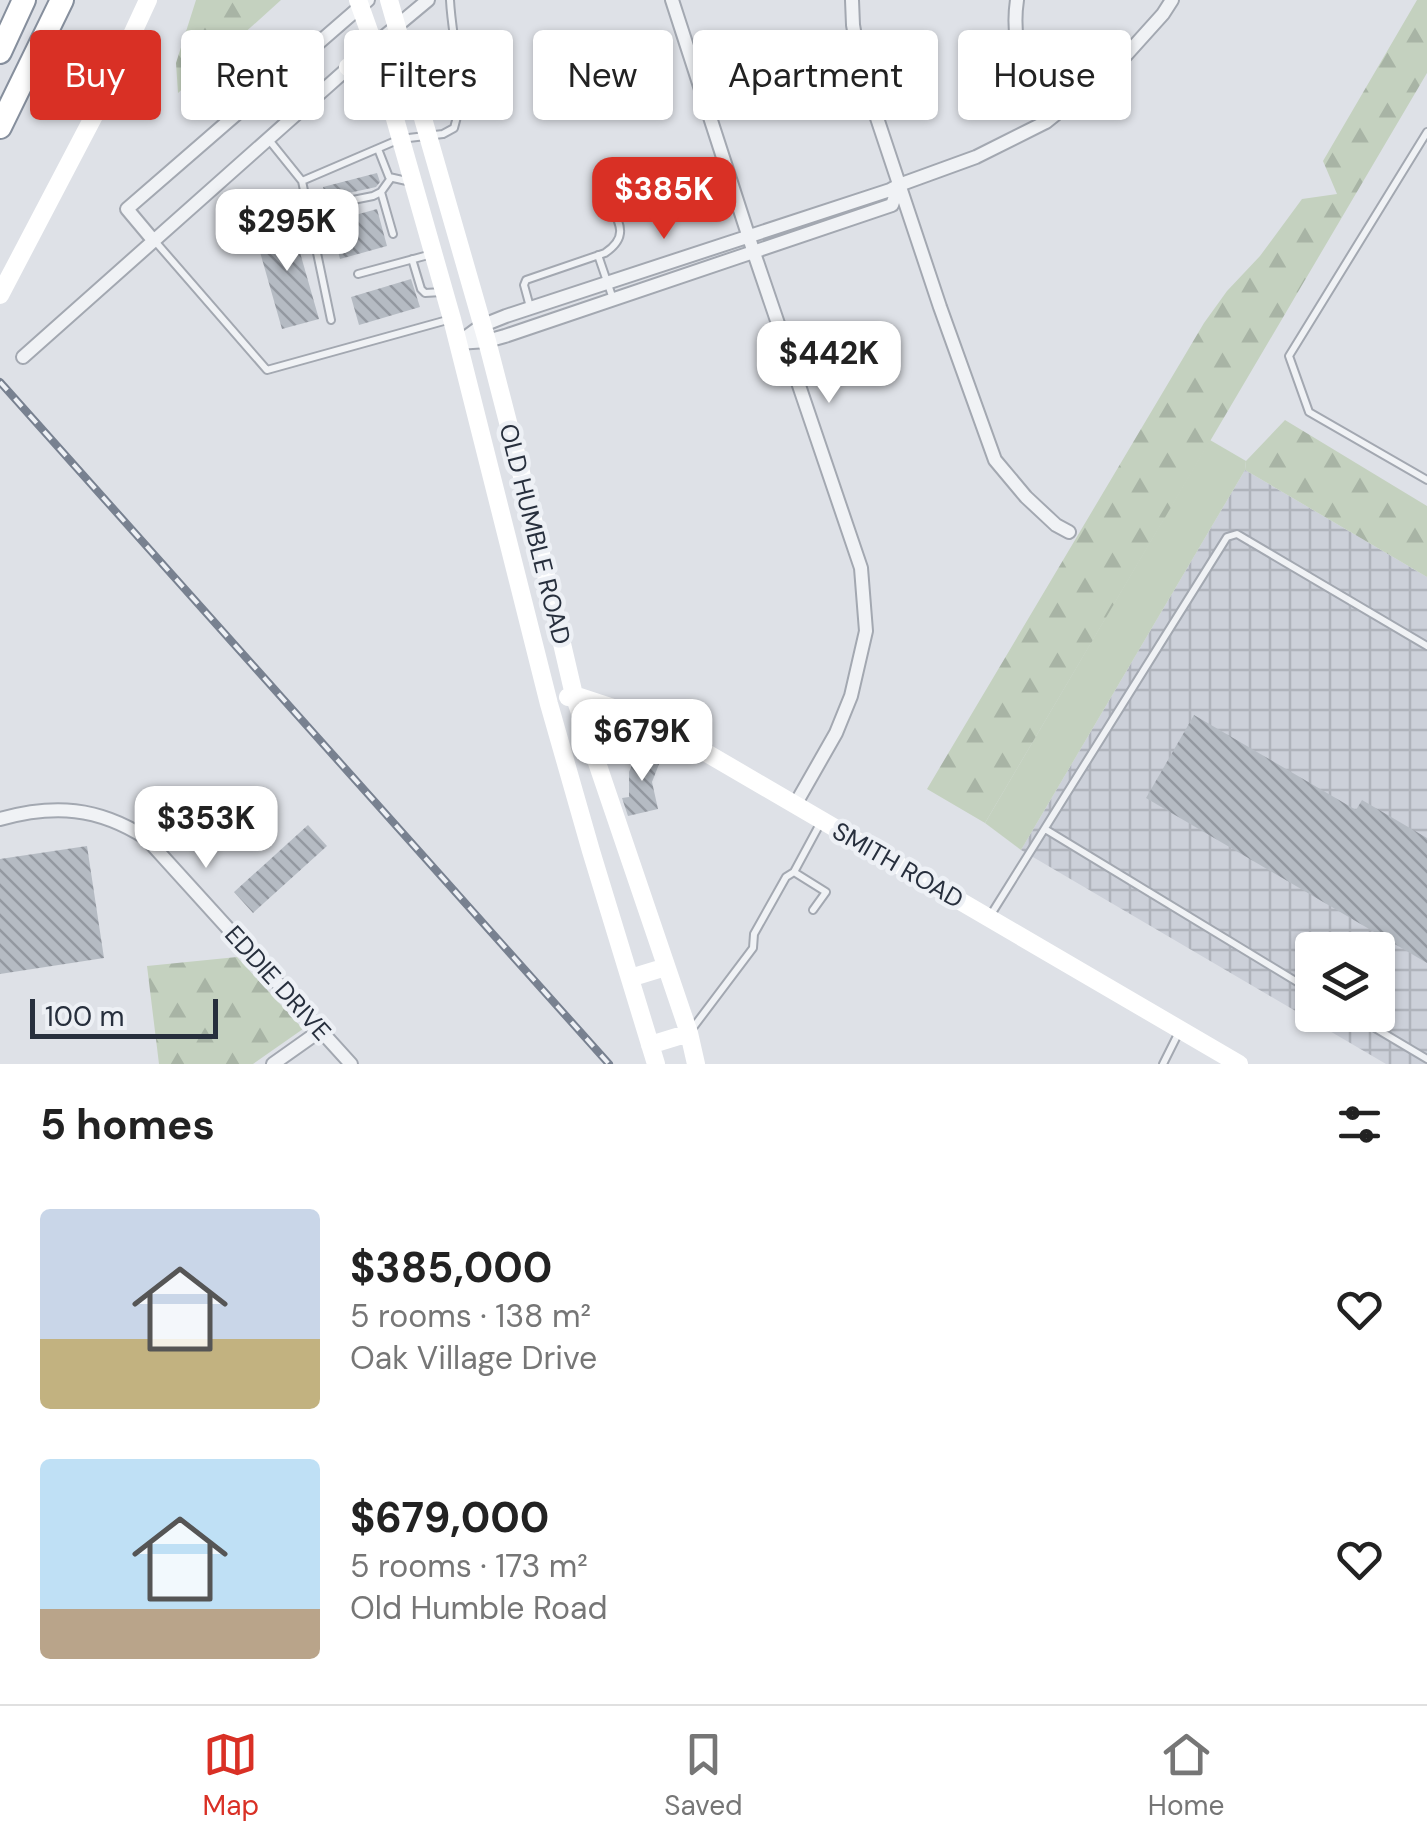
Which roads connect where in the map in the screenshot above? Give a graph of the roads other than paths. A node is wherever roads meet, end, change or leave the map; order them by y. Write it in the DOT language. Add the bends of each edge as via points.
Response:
graph roads {
  1 [pos="148,0"];
  2 [pos="388,0"];
  3 [pos="428,0"];
  4 [pos="450,0"];
  5 [pos="672,0"];
  6 [pos="852,0"];
  7 [pos="1018,0"];
  8 [pos="1172,0"];
  9 [pos="363,2"];
  10 [pos="21,7"];
  11 [pos="58,8"];
  12 [pos="396,26"];
  13 [pos="370,30"];
  14 [pos="391,30"];
  15 [pos="0,49"];
  16 [pos="344,71"];
  17 [pos="395,120"];
  18 [pos="1046,122"];
  19 [pos="0,127"];
  20 [pos="1427,132"];
  21 [pos="428,136"];
  22 [pos="268,139"];
  23 [pos="400,139"];
  24 [pos="0,140"];
  25 [pos="378,148"];
  26 [pos="391,178"];
  27 [pos="302,181"];
  28 [pos="412,182"];
  29 [pos="899,185"];
  30 [pos="381,192"];
  31 [pos="608,200"];
  32 [pos="308,208"];
  33 [pos="393,234"];
  34 [pos="154,240"];
  35 [pos="751,244"];
  36 [pos="434,253"];
  37 [pos="598,255"];
  38 [pos="412,259"];
  39 [pos="358,274"];
  40 [pos="608,283"];
  41 [pos="444,291"];
  42 [pos="0,295"];
  43 [pos="613,299"];
  44 [pos="531,308"];
  45 [pos="452,319"];
  46 [pos="331,320"];
  47 [pos="484,333"];
  48 [pos="458,343"];
  49 [pos="24,357"];
  50 [pos="1427,480"];
  51 [pos="532,515"];
  52 [pos="504,522"];
  53 [pos="1069,532"];
  54 [pos="1427,646"];
  55 [pos="574,695"];
  56 [pos="549,704"];
  57 [pos="795,805"];
  58 [pos="0,819"];
  59 [pos="821,820"];
  60 [pos="1045,829"];
  61 [pos="794,872"];
  62 [pos="813,910"];
  63 [pos="989,918"];
  64 [pos="666,967"];
  65 [pos="630,978"];
  66 [pos="1295,981"];
  67 [pos="320,1030"];
  68 [pos="1180,1030"];
  69 [pos="1382,1032"];
  70 [pos="688,1034"];
  71 [pos="650,1044"];
  72 [pos="1216,1058"];
  73 [pos="1427,1059"];
  74 [pos="274,1064"];
  75 [pos="350,1064"];
  76 [pos="656,1064"];
  77 [pos="696,1064"];
  78 [pos="1163,1064"];
  79 [pos="1239,1064"];
  1 -- 42 [label="main road"];
  2 -- 12 [label="main road, OLD HUMBLE ROAD"];
  3 -- 12 [label="street"];
  4 -- 21 [label="lane" via="458,114 454,128"];
  5 -- 35 [label="street"];
  6 -- 29 [label="street" via="861,70"];
  7 -- 18 [label="street" via="1014,20 1023,72"];
  8 -- 18 [label="street" via="1118,64"];
  9 -- 13 [label="main road, OLD HUMBLE ROAD"];
  9 -- 34 [label="street" via="127,208"];
  10 -- 15 [label="highway"];
  11 -- 19 [label="highway"];
  11 -- 24 [label="highway"];
  12 -- 14 [label="street"];
  12 -- 21 [label="main road, OLD HUMBLE ROAD"];
  16 -- 22 [label="street"];
  17 -- 23 [label="main road, OLD HUMBLE ROAD"];
  18 -- 29 [label="street"];
  20 -- 50 [label="lane" via="1289,356 1310,412"];
  21 -- 23 [label="lane"];
  21 -- 47 [label="main road, OLD HUMBLE ROAD"];
  22 -- 27 [label="lane"];
  22 -- 34 [label="street"];
  23 -- 25 [label="lane"];
  23 -- 28 [label="main road, OLD HUMBLE ROAD"];
  25 -- 26 [label="lane"];
  25 -- 27 [label="lane"];
  26 -- 28 [label="lane"];
  26 -- 30 [label="lane"];
  27 -- 32 [label="lane"];
  28 -- 36 [label="main road, OLD HUMBLE ROAD"];
  29 -- 35 [label="street" via="892,205"];
  29 -- 53 [label="street" via="995,460"];
  30 -- 32 [label="lane"];
  30 -- 33 [label="lane"];
  31 -- 37 [label="lane" via="620,239"];
  32 -- 46 [label="lane"];
  34 -- 45 [label="lane" via="267,370"];
  34 -- 49 [label="street"];
  35 -- 40 [label="street"];
  35 -- 43 [label="street"];
  35 -- 57 [label="street" via="861,568 866,632 851,696"];
  36 -- 38 [label="lane"];
  36 -- 41 [label="main road, OLD HUMBLE ROAD"];
  37 -- 40 [label="lane"];
  37 -- 44 [label="lane" via="526,280"];
  38 -- 39 [label="lane"];
  38 -- 41 [label="lane" via="425,293"];
  40 -- 43 [label="lane"];
  40 -- 44 [label="street"];
  41 -- 45 [label="main road, OLD HUMBLE ROAD"];
  43 -- 47 [label="street"];
  44 -- 47 [label="street"];
  45 -- 48 [label="main road, OLD HUMBLE ROAD"];
  47 -- 48 [label="street"];
  47 -- 51 [label="main road, OLD HUMBLE ROAD"];
  48 -- 52 [label="main road, OLD HUMBLE ROAD"];
  51 -- 52 [label="main road"];
  51 -- 55 [label="main road, OLD HUMBLE ROAD"];
  52 -- 56 [label="main road, OLD HUMBLE ROAD"];
  54 -- 60 [label="lane" via="1237,534 1227,537"];
  55 -- 56 [label="main road"];
  55 -- 57 [label="main road, SMITH ROAD" via="650,720"];
  55 -- 64 [label="main road, OLD HUMBLE ROAD"];
  56 -- 65 [label="main road, OLD HUMBLE ROAD"];
  57 -- 59 [label="main road, SMITH ROAD"];
  58 -- 67 [label="street, EDDIE DRIVE" via="88,812 146,838"];
  59 -- 61 [label="lane"];
  59 -- 63 [label="main road, SMITH ROAD"];
  60 -- 63 [label="lane"];
  60 -- 66 [label="lane"];
  61 -- 62 [label="lane" via="826,892"];
  61 -- 70 [label="lane" via="754,934 754,948"];
  63 -- 68 [label="main road, SMITH ROAD"];
  64 -- 65 [label="main road"];
  64 -- 70 [label="main road, OLD HUMBLE ROAD"];
  65 -- 71 [label="main road, OLD HUMBLE ROAD"];
  67 -- 74 [label="street"];
  67 -- 75 [label="street, EDDIE DRIVE"];
  68 -- 72 [label="main road, SMITH ROAD"];
  68 -- 78 [label="lane"];
  69 -- 73 [label="lane"];
  70 -- 71 [label="main road"];
  70 -- 77 [label="main road, OLD HUMBLE ROAD"];
  71 -- 76 [label="main road, OLD HUMBLE ROAD"];
  72 -- 79 [label="main road, SMITH ROAD"];
}
